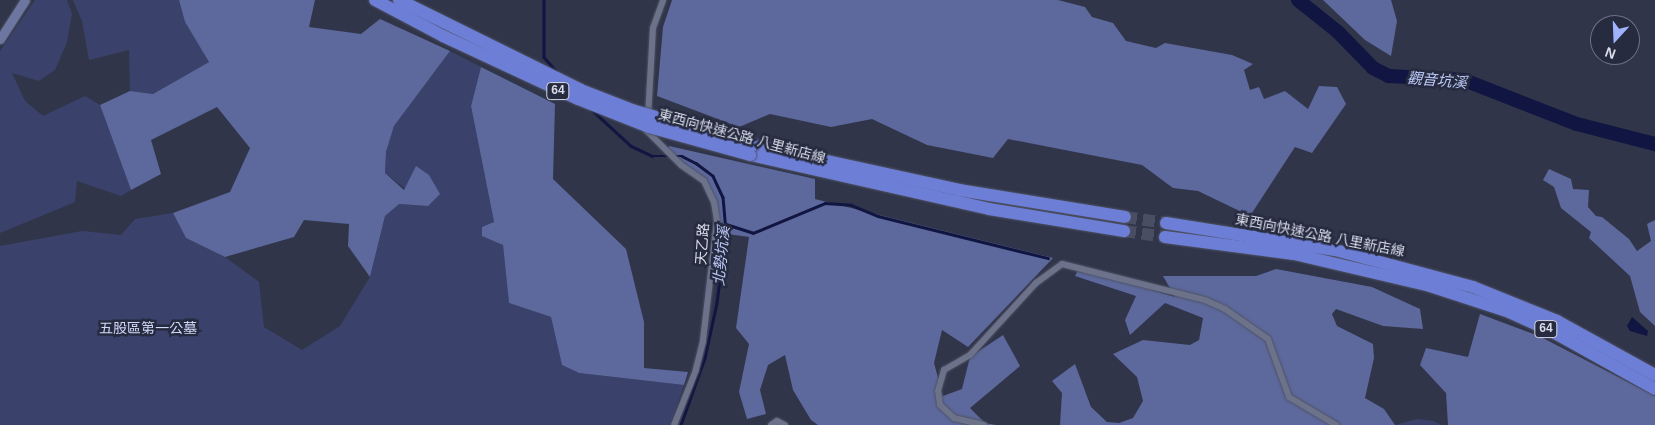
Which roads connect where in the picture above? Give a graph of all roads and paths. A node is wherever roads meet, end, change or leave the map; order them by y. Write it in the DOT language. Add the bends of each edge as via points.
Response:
graph roads {
  1 [pos="25,0"];
  2 [pos="375,0"];
  3 [pos="399,0"];
  4 [pos="663,0"];
  5 [pos="0,39"];
  6 [pos="752,150"];
  7 [pos="1125,217"];
  8 [pos="1166,223"];
  9 [pos="1124,231"];
  10 [pos="1165,237"];
  11 [pos="1261,243"];
  12 [pos="1431,280"];
  13 [pos="1655,375"];
  14 [pos="1655,389"];
  15 [pos="674,425"];
  16 [pos="771,425"];
  17 [pos="785,425"];
  18 [pos="984,425"];
  19 [pos="1336,425"];
  1 -- 5 [label="street"];
  2 -- 6 [label="highway, 東西向快速公路 八里新店線 / 64, bridge" via="442,36 578,99 674,135"];
  3 -- 6 [label="highway, 東西向快速公路 八里新店線 / 64, bridge" via="581,90"];
  4 -- 15 [label="street, 天乙路" via="653,28 647,131 704,181 714,202 718,221 703,341 696,370"];
  6 -- 7 [label="highway, 東西向快速公路 八里新店線 / 64" via="959,190"];
  6 -- 9 [label="highway, 東西向快速公路 八里新店線 / 64" via="989,209"];
  8 -- 11 [label="highway, 東西向快速公路 八里新店線 / 64"];
  10 -- 11 [label="highway, 東西向快速公路 八里新店線 / 64"];
  11 -- 12 [label="highway, 東西向快速公路 八里新店線 / 64" via="1372,264"];
  12 -- 13 [label="highway, 東西向快速公路 八里新店線 / 64" via="1531,310"];
  12 -- 14 [label="highway, 東西向快速公路 八里新店線 / 64" via="1553,332"];
  16 -- 17 [label="street" via="777,421"];
  18 -- 19 [label="street" via="954,418 940,405 938,391 944,370 970,355 1036,283 1062,264 1205,300 1241,319 1268,339 1289,397"];
}
